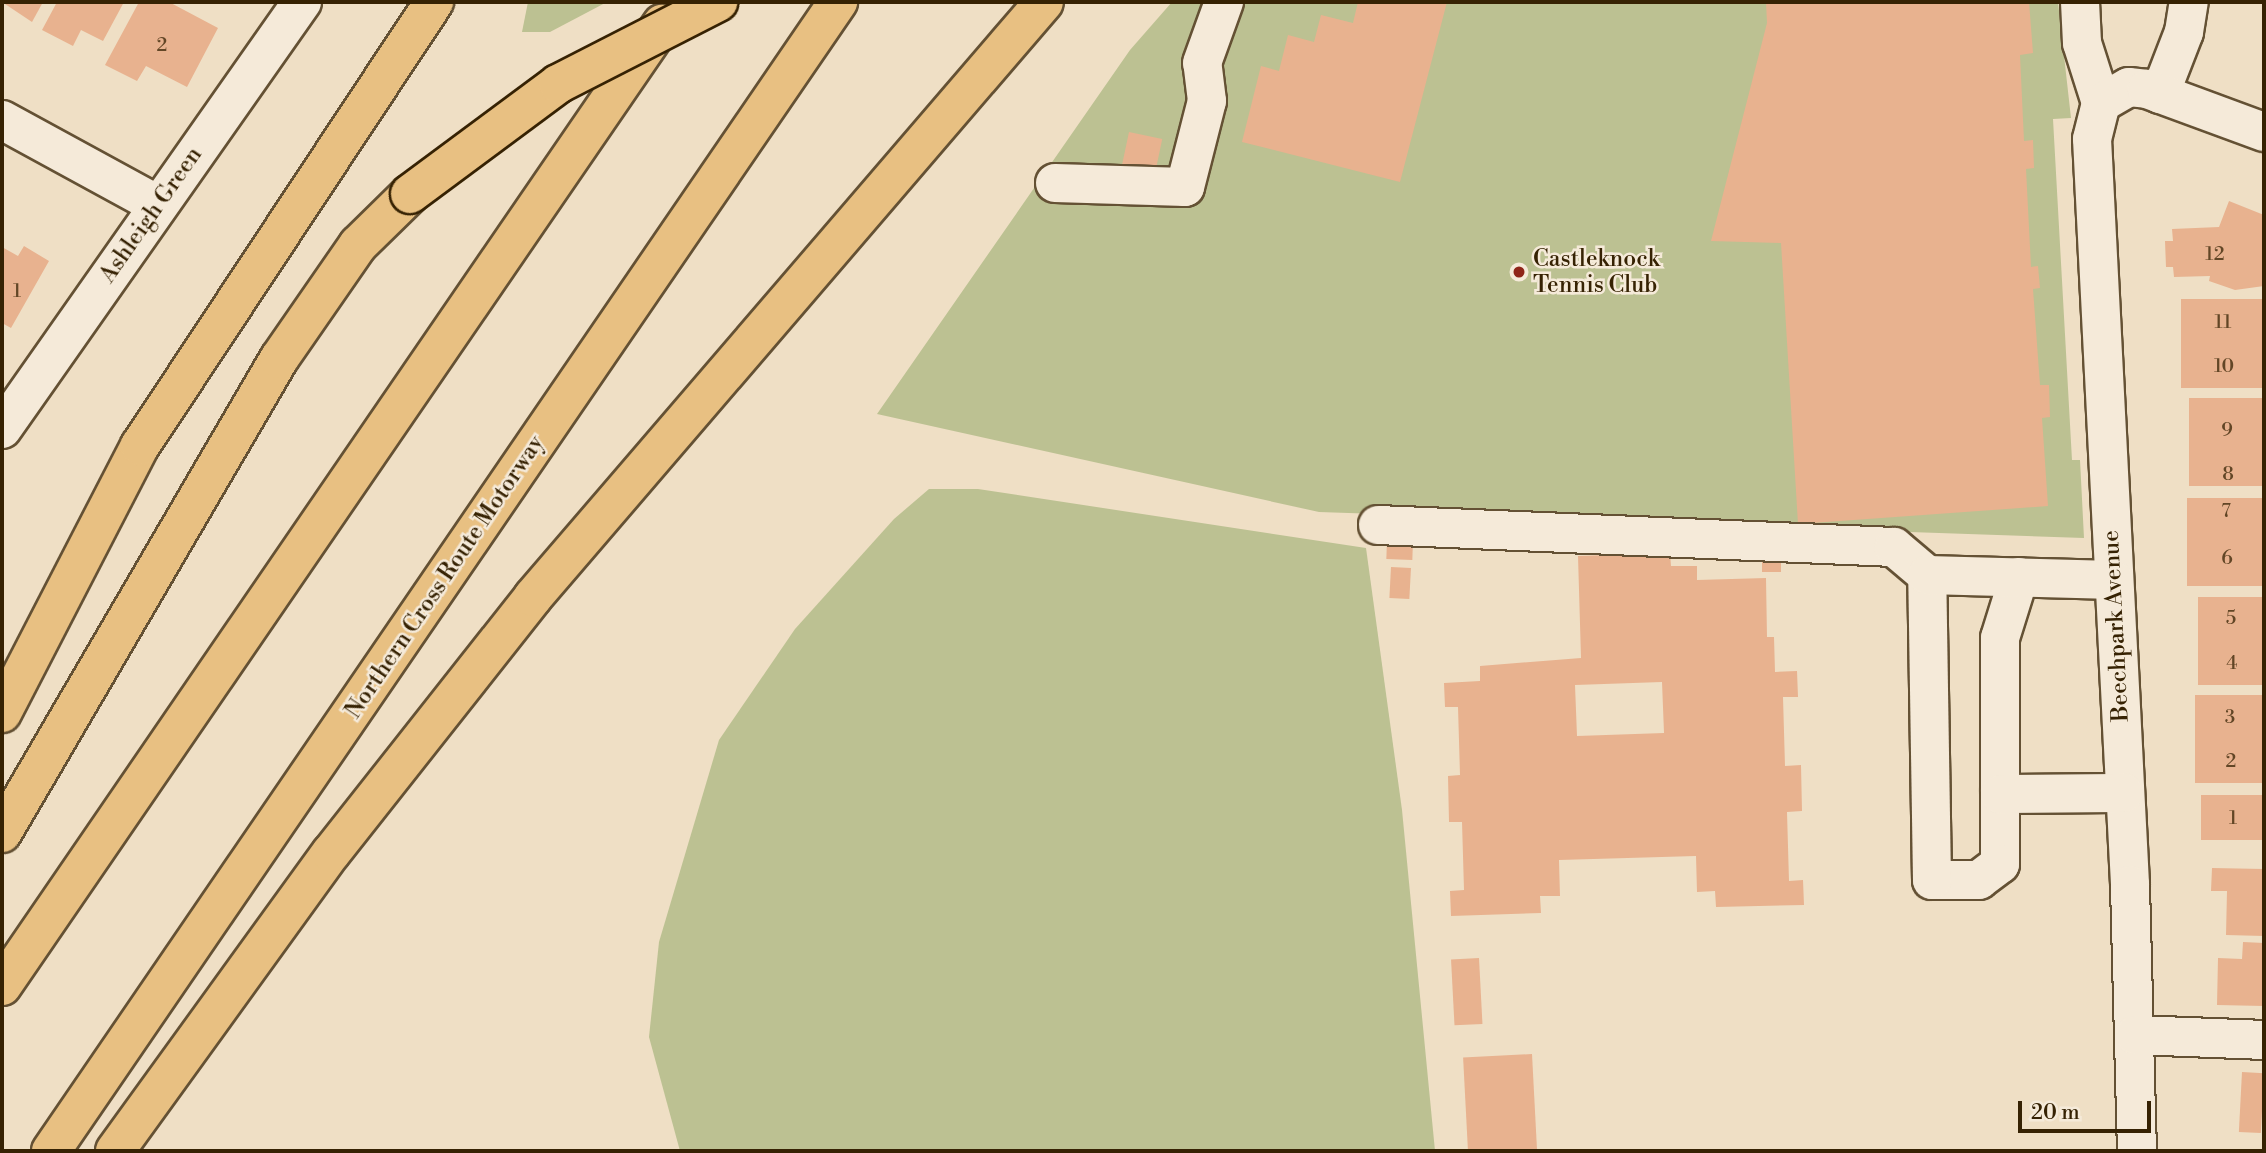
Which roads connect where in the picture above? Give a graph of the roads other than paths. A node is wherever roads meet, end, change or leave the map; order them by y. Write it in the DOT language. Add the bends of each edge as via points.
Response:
graph roads {
  1 [pos="302,2"];
  2 [pos="434,2"];
  3 [pos="677,2"];
  4 [pos="718,2"];
  5 [pos="838,2"];
  6 [pos="1044,2"];
  7 [pos="1224,2"];
  8 [pos="2080,2"];
  9 [pos="2189,2"];
  10 [pos="2160,94"];
  11 [pos="2101,103"];
  12 [pos="2,120"];
  13 [pos="2264,132"];
  14 [pos="1055,183"];
  15 [pos="158,205"];
  16 [pos="2,429"];
  17 [pos="1378,525"];
  18 [pos="1927,575"];
  19 [pos="2019,578"];
  20 [pos="2114,580"];
  21 [pos="2,713"];
  22 [pos="2124,793"];
  23 [pos="2000,794"];
  24 [pos="2,833"];
  25 [pos="2,986"];
  26 [pos="2135,1035"];
  27 [pos="2264,1040"];
  28 [pos="51,1151"];
  29 [pos="115,1151"];
  30 [pos="2137,1151"];
  1 -- 15 [label="street, Ashleigh Green"];
  2 -- 21 [label="highway" via="140,446"];
  3 -- 25 [label="highway"];
  4 -- 24 [label="highway, bridge" via="558,84 410,194 358,245 279,359"];
  5 -- 28 [label="highway, Northern Cross Route Motorway"];
  6 -- 29 [label="highway" via="533,597 331,853"];
  7 -- 14 [label="street" via="1202,64 1207,101 1185,187"];
  8 -- 11 [label="street" via="2082,43"];
  9 -- 10 [label="street" via="2184,32"];
  10 -- 11 [label="street" via="2129,87"];
  10 -- 13 [label="street"];
  11 -- 20 [label="street, Beechpark Avenue" via="2092,139"];
  12 -- 15 [label="street"];
  15 -- 16 [label="street, Ashleigh Green"];
  17 -- 18 [label="street" via="1894,547"];
  18 -- 19 [label="street"];
  18 -- 23 [label="street" via="1932,880 1979,880 2000,864"];
  19 -- 20 [label="street"];
  19 -- 23 [label="street" via="2000,638"];
  20 -- 22 [label="street, Beechpark Avenue"];
  22 -- 23 [label="street"];
  22 -- 26 [label="street, Beechpark Avenue"];
  26 -- 27 [label="street"];
  26 -- 30 [label="street, Beechpark Avenue"];
}
